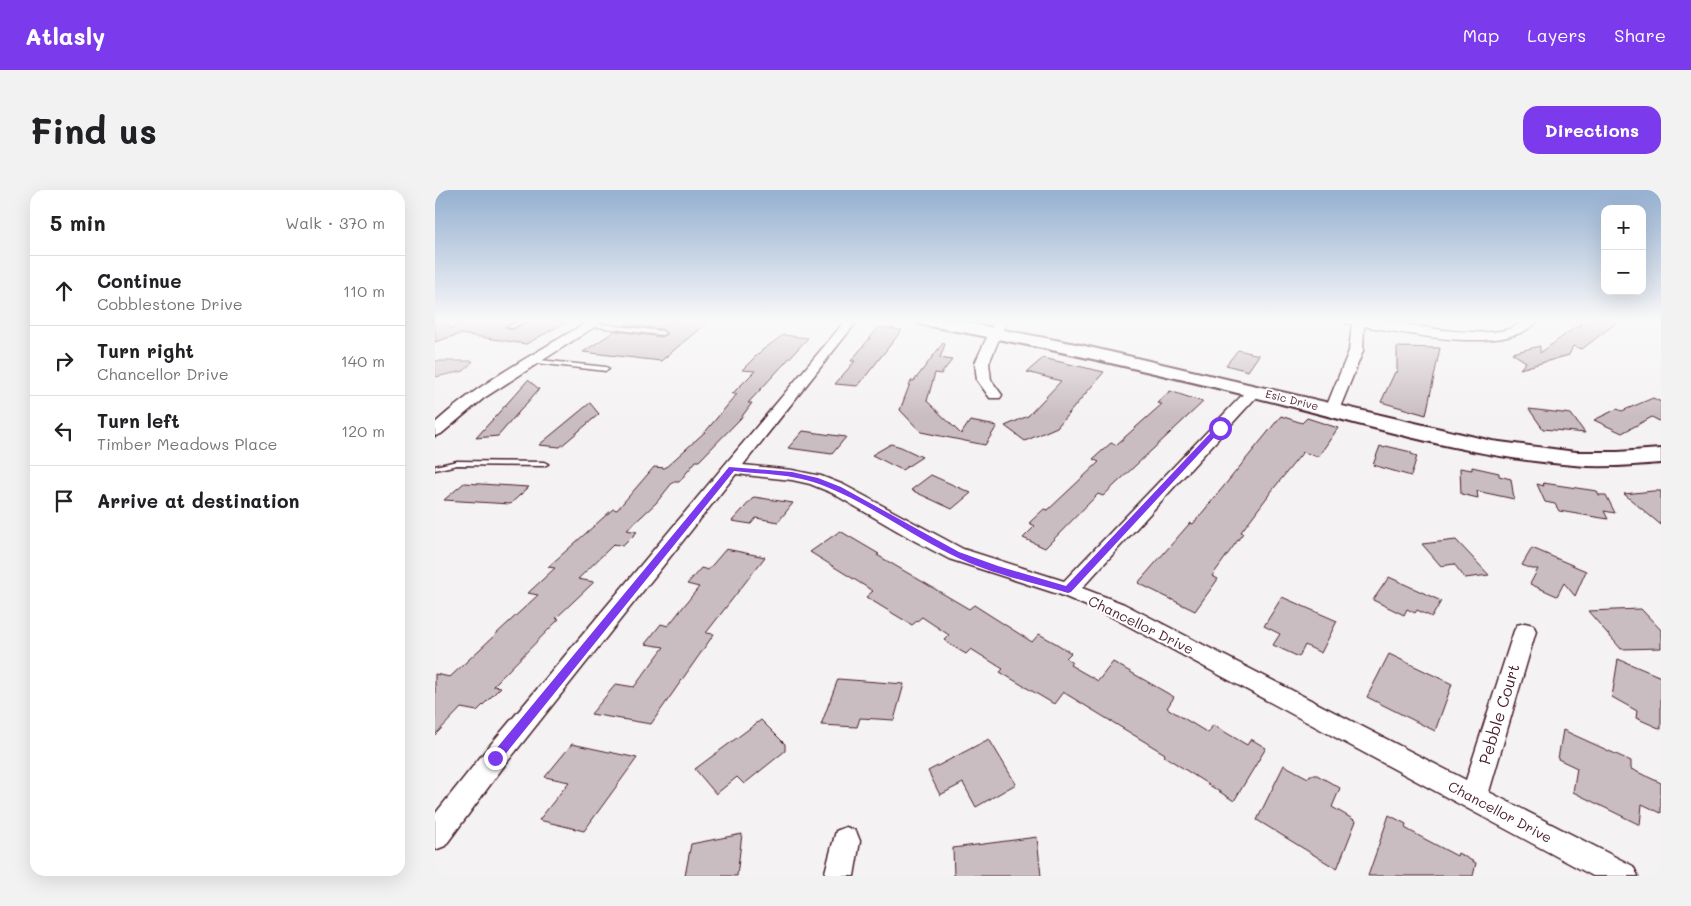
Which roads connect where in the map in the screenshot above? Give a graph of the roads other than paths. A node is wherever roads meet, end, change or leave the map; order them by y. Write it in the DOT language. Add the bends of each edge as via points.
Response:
graph roads {
  1 [pos="545,352"];
  2 [pos="826,352"];
  3 [pos="987,352"];
  4 [pos="1091,352"];
  5 [pos="1356,352"];
  6 [pos="530,361"];
  7 [pos="606,369"];
  8 [pos="1254,391"];
  9 [pos="995,395"];
  10 [pos="1332,410"];
  11 [pos="435,430"];
  12 [pos="1661,456"];
  13 [pos="544,464"];
  14 [pos="435,468"];
  15 [pos="732,469"];
  16 [pos="1068,590"];
  17 [pos="1525,631"];
  18 [pos="1474,798"];
  19 [pos="435,836"];
  20 [pos="846,841"];
  21 [pos="839,876"];
  22 [pos="1623,876"];
  1 -- 6 [label="street"];
  2 -- 15 [label="street"];
  3 -- 9 [label="street" via="982,363 985,380"];
  4 -- 8 [label="street, Esic Drive"];
  5 -- 10 [label="street"];
  6 -- 7 [label="lane"];
  6 -- 11 [label="street" via="479,394"];
  8 -- 10 [label="street, Esic Drive"];
  8 -- 16 [label="street"];
  10 -- 12 [label="street, Esic Drive" via="1452,441 1529,455 1604,460"];
  13 -- 14 [label="lane" via="457,463"];
  15 -- 16 [label="street, Chancellor Drive" via="792,474 815,480 838,489 956,554"];
  15 -- 19 [label="street"];
  16 -- 18 [label="street, Chancellor Drive" via="1117,610"];
  17 -- 18 [label="street, Pebble Court"];
  18 -- 22 [label="street, Chancellor Drive"];
  20 -- 21 [label="street"];
}
